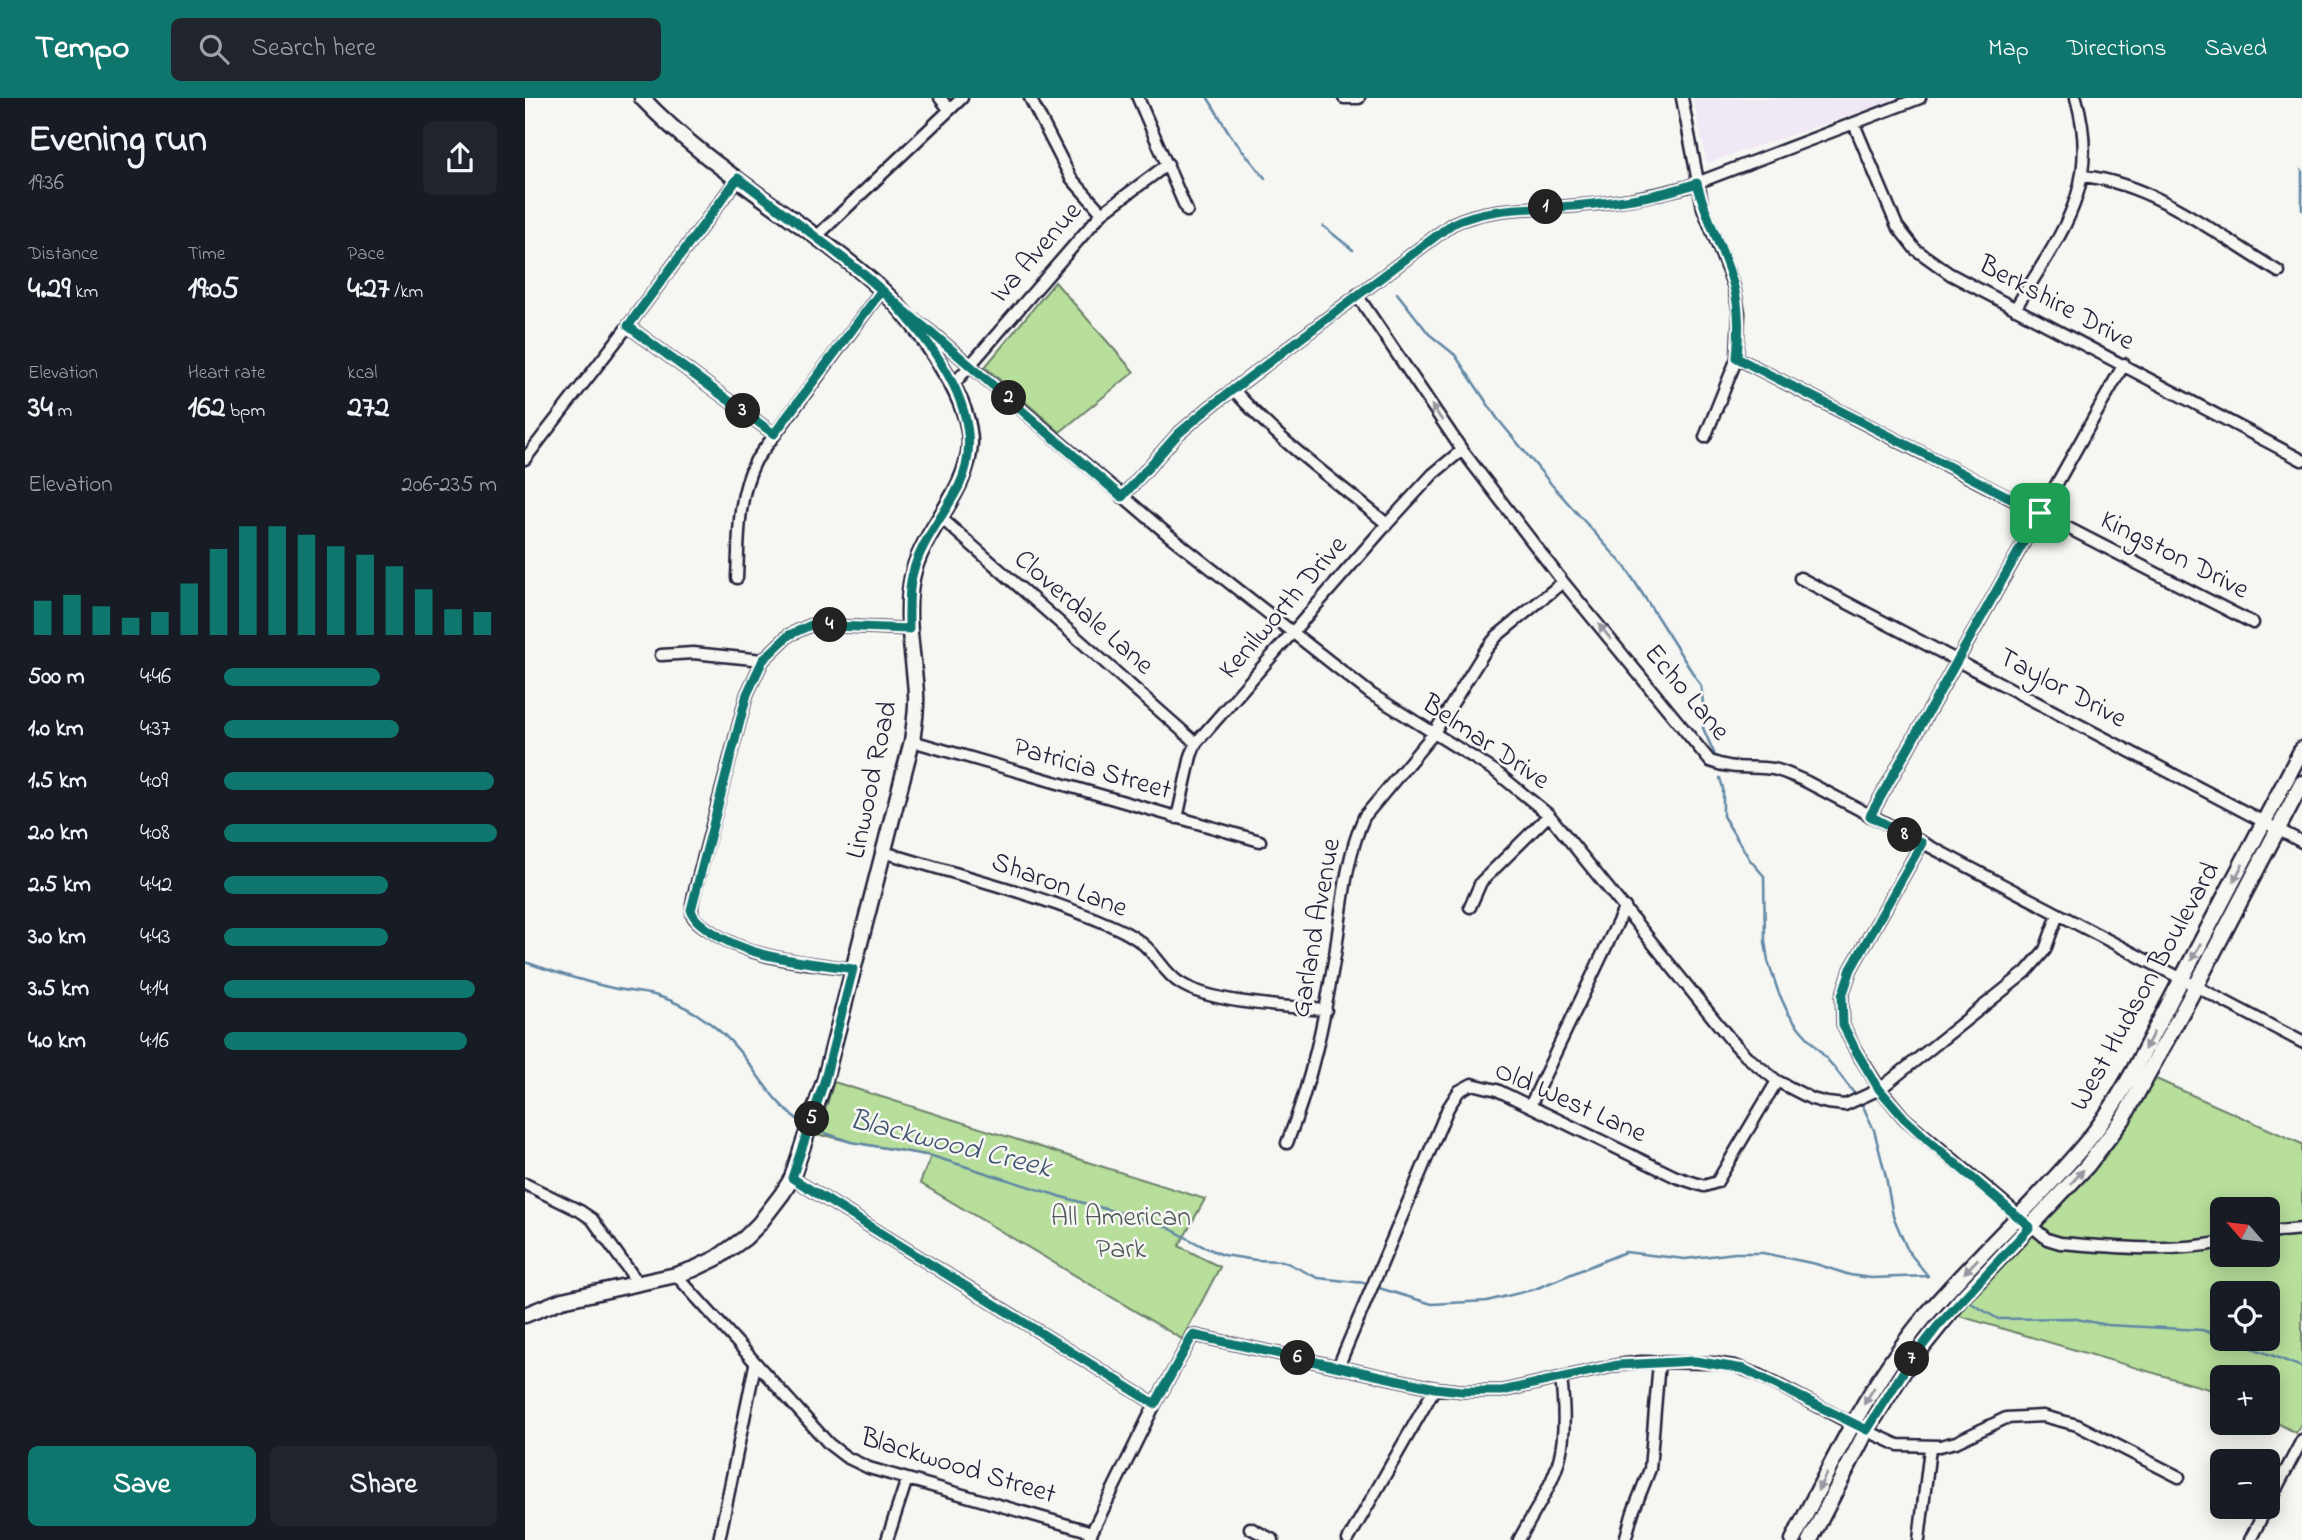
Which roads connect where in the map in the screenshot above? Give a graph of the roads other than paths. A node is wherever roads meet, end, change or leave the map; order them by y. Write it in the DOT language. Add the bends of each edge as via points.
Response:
graph roads {
  1 [pos="642,98"];
  2 [pos="940,98"];
  3 [pos="962,98"];
  4 [pos="1030,98"];
  5 [pos="1138,98"];
  6 [pos="1344,98"];
  7 [pos="1359,98"];
  8 [pos="1682,98"];
  9 [pos="1920,98"];
  10 [pos="2076,98"];
  11 [pos="949,109"];
  12 [pos="1854,124"];
  13 [pos="1168,164"];
  14 [pos="2084,176"];
  15 [pos="738,178"];
  16 [pos="1697,183"];
  17 [pos="1187,211"];
  18 [pos="1102,213"];
  19 [pos="816,237"];
  20 [pos="2279,272"];
  21 [pos="882,290"];
  22 [pos="1357,295"];
  23 [pos="2015,309"];
  24 [pos="903,312"];
  25 [pos="628,326"];
  26 [pos="1737,358"];
  27 [pos="970,365"];
  28 [pos="2124,365"];
  29 [pos="953,385"];
  30 [pos="1234,389"];
  31 [pos="774,434"];
  32 [pos="1705,437"];
  33 [pos="1462,450"];
  34 [pos="525,459"];
  35 [pos="2302,460"];
  36 [pos="1122,497"];
  37 [pos="2040,513"];
  38 [pos="940,517"];
  39 [pos="1387,524"];
  40 [pos="737,578"];
  41 [pos="1800,578"];
  42 [pos="1563,582"];
  43 [pos="2253,623"];
  44 [pos="909,629"];
  45 [pos="1294,632"];
  46 [pos="661,655"];
  47 [pos="1957,659"];
  48 [pos="763,660"];
  49 [pos="1434,733"];
  50 [pos="912,741"];
  51 [pos="1196,743"];
  52 [pos="2302,749"];
  53 [pos="2302,783"];
  54 [pos="1549,815"];
  55 [pos="1870,816"];
  56 [pos="1177,818"];
  57 [pos="2264,822"];
  58 [pos="2278,830"];
  59 [pos="1260,841"];
  60 [pos="2302,842"];
  61 [pos="1922,843"];
  62 [pos="884,852"];
  63 [pos="1470,907"];
  64 [pos="1625,907"];
  65 [pos="2058,914"];
  66 [pos="853,969"];
  67 [pos="2181,981"];
  68 [pos="2196,987"];
  69 [pos="1326,1010"];
  70 [pos="2302,1042"];
  71 [pos="1777,1081"];
  72 [pos="1879,1089"];
  73 [pos="1530,1106"];
  74 [pos="1287,1143"];
  75 [pos="792,1178"];
  76 [pos="525,1184"];
  77 [pos="2018,1216"];
  78 [pos="2030,1227"];
  79 [pos="2302,1229"];
  80 [pos="2280,1231"];
  81 [pos="2210,1245"];
  82 [pos="676,1275"];
  83 [pos="638,1283"];
  84 [pos="525,1315"];
  85 [pos="1658,1362"];
  86 [pos="755,1365"];
  87 [pos="1338,1367"];
  88 [pos="1561,1378"];
  89 [pos="1435,1388"];
  90 [pos="1155,1404"];
  91 [pos="1852,1424"];
  92 [pos="1867,1430"];
  93 [pos="2302,1440"];
  94 [pos="1930,1448"];
  95 [pos="2179,1477"];
  96 [pos="907,1479"];
  97 [pos="2280,1481"];
  98 [pos="2260,1519"];
  99 [pos="1251,1528"];
  100 [pos="1090,1536"];
  101 [pos="719,1540"];
  102 [pos="887,1540"];
  103 [pos="1273,1540"];
  104 [pos="1348,1540"];
  105 [pos="1519,1540"];
  106 [pos="1625,1540"];
  107 [pos="1793,1540"];
  108 [pos="1810,1540"];
  109 [pos="1919,1540"];
  110 [pos="2250,1540"];
  1 -- 15 [label="main road, Linwood Road"];
  2 -- 11 [label="street"];
  3 -- 11 [label="street"];
  4 -- 18 [label="street" via="1071,178"];
  5 -- 13 [label="street"];
  6 -- 7 [label="street"];
  8 -- 16 [label="street"];
  9 -- 12 [label="street"];
  10 -- 14 [label="street" via="2085,150"];
  11 -- 19 [label="street"];
  12 -- 16 [label="street"];
  12 -- 23 [label="street, Berkshire Drive" via="1905,238 1950,274"];
  13 -- 17 [label="street"];
  13 -- 18 [label="street, Iva Avenue"];
  14 -- 20 [label="street" via="2126,184 2150,195"];
  14 -- 23 [label="street" via="2069,218"];
  15 -- 19 [label="main road, Linwood Road"];
  15 -- 25 [label="street"];
  16 -- 22 [label="street" via="1609,202 1473,215 1437,234"];
  16 -- 26 [label="street" via="1734,286 1739,321"];
  18 -- 27 [label="street, Iva Avenue"];
  19 -- 21 [label="main road, Linwood Road"];
  21 -- 24 [label="main road, Linwood Road"];
  21 -- 31 [label="street"];
  22 -- 30 [label="street"];
  33 -- 22 [label="street, Echo Lane, one-way"];
  23 -- 28 [label="street, Berkshire Drive"];
  24 -- 27 [label="street, Belmar Drive"];
  24 -- 29 [label="main road, Linwood Road"];
  25 -- 31 [label="street"];
  25 -- 34 [label="street"];
  26 -- 32 [label="street"];
  26 -- 37 [label="street, Kingston Drive"];
  27 -- 29 [label="street, Iva Avenue"];
  27 -- 36 [label="street, Belmar Drive"];
  28 -- 35 [label="street, Berkshire Drive"];
  28 -- 37 [label="street"];
  29 -- 38 [label="main road, Linwood Road" via="967,422 969,457"];
  30 -- 36 [label="street" via="1178,434"];
  30 -- 39 [label="street" via="1282,440"];
  31 -- 40 [label="street" via="744,486"];
  33 -- 39 [label="street, Kenilworth Drive"];
  33 -- 42 [label="street, Echo Lane"];
  36 -- 45 [label="street, Belmar Drive"];
  37 -- 43 [label="street, Kingston Drive"];
  37 -- 47 [label="street"];
  38 -- 44 [label="main road, Linwood Road" via="912,576"];
  38 -- 51 [label="street, Cloverdale Lane"];
  39 -- 45 [label="street, Kenilworth Drive"];
  41 -- 47 [label="street, Taylor Drive"];
  42 -- 49 [label="street, Garland Avenue" via="1497,636"];
  55 -- 42 [label="street, Echo Lane, one-way" via="1783,772 1710,761"];
  44 -- 48 [label="street" via="811,625 789,635"];
  44 -- 50 [label="main road, Linwood Road" via="916,696"];
  45 -- 49 [label="street, Belmar Drive" via="1371,694"];
  45 -- 51 [label="street, Kenilworth Drive"];
  46 -- 48 [label="street" via="693,653"];
  47 -- 55 [label="street"];
  47 -- 57 [label="street, Taylor Drive"];
  48 -- 66 [label="street" via="747,694 691,910 704,927 750,952"];
  49 -- 54 [label="street, Belmar Drive" via="1495,771"];
  49 -- 69 [label="street, Garland Avenue" via="1373,803 1357,833"];
  50 -- 56 [label="street, Patricia Street"];
  50 -- 62 [label="main road, Linwood Road"];
  51 -- 56 [label="street, Kenilworth Drive"];
  52 -- 57 [label="main road, West Hudson Boulevard"];
  53 -- 58 [label="main road, West Hudson Boulevard"];
  54 -- 63 [label="street" via="1481,882"];
  54 -- 64 [label="street, Belmar Drive"];
  55 -- 61 [label="street, Echo Lane"];
  56 -- 59 [label="street, Patricia Street"];
  57 -- 58 [label="street, Taylor Drive"];
  57 -- 67 [label="main road, West Hudson Boulevard, one-way"];
  58 -- 60 [label="street, Taylor Drive"];
  58 -- 68 [label="main road, West Hudson Boulevard"];
  61 -- 65 [label="street, Echo Lane"];
  61 -- 72 [label="street" via="1855,960 1842,996 1843,1025"];
  62 -- 66 [label="main road, Linwood Road"];
  62 -- 69 [label="street, Sharon Lane" via="1055,904 1119,929 1150,950 1170,976 1198,991"];
  64 -- 71 [label="street, Belmar Drive" via="1730,1039"];
  64 -- 73 [label="street"];
  65 -- 67 [label="street, Echo Lane"];
  65 -- 72 [label="street, Belmar Drive" via="2045,950 2027,972"];
  66 -- 75 [label="main road, Linwood Road"];
  67 -- 68 [label="street, Echo Lane"];
  67 -- 77 [label="main road, West Hudson Boulevard, one-way" via="2110,1111"];
  68 -- 70 [label="street, Echo Lane"];
  78 -- 68 [label="main road, West Hudson Boulevard, one-way" via="2123,1119"];
  69 -- 74 [label="street, Garland Avenue" via="1305,1096"];
  71 -- 72 [label="street, Belmar Drive" via="1830,1104 1845,1105"];
  71 -- 73 [label="street, Old West Lane" via="1717,1182 1704,1186 1676,1177"];
  72 -- 77 [label="street" via="1929,1141"];
  73 -- 87 [label="street, Old West Lane" via="1472,1084 1459,1091"];
  75 -- 82 [label="main road, Linwood Road" via="745,1238 716,1258"];
  75 -- 90 [label="street"];
  76 -- 83 [label="street" via="592,1219"];
  77 -- 78 [label="street"];
  77 -- 91 [label="main road, West Hudson Boulevard, one-way" via="1921,1321"];
  78 -- 81 [label="street" via="2060,1243 2167,1248"];
  78 -- 92 [label="main road, West Hudson Boulevard" via="1937,1327"];
  79 -- 80 [label="street"];
  82 -- 83 [label="main road, Linwood Road"];
  82 -- 86 [label="street, Blackwood Street"];
  83 -- 84 [label="main road, Linwood Road" via="562,1300"];
  85 -- 88 [label="street" via="1603,1367"];
  85 -- 91 [label="street" via="1695,1361 1744,1369"];
  85 -- 106 [label="street" via="1650,1469"];
  86 -- 96 [label="street, Blackwood Street" via="836,1450 869,1468"];
  86 -- 101 [label="street"];
  87 -- 89 [label="street"];
  87 -- 90 [label="street" via="1193,1335"];
  88 -- 89 [label="street" via="1502,1391"];
  88 -- 105 [label="street" via="1561,1452"];
  89 -- 104 [label="street"];
  90 -- 100 [label="street"];
  91 -- 92 [label="street"];
  91 -- 107 [label="main road, West Hudson Boulevard, one-way"];
  92 -- 94 [label="street" via="1898,1445"];
  92 -- 108 [label="main road, West Hudson Boulevard"];
  93 -- 97 [label="street"];
  94 -- 95 [label="street" via="1956,1442 2013,1416 2052,1417"];
  94 -- 109 [label="street"];
  96 -- 100 [label="street, Blackwood Street"];
  96 -- 102 [label="street"];
  98 -- 110 [label="street"];
  99 -- 103 [label="street"];
}
